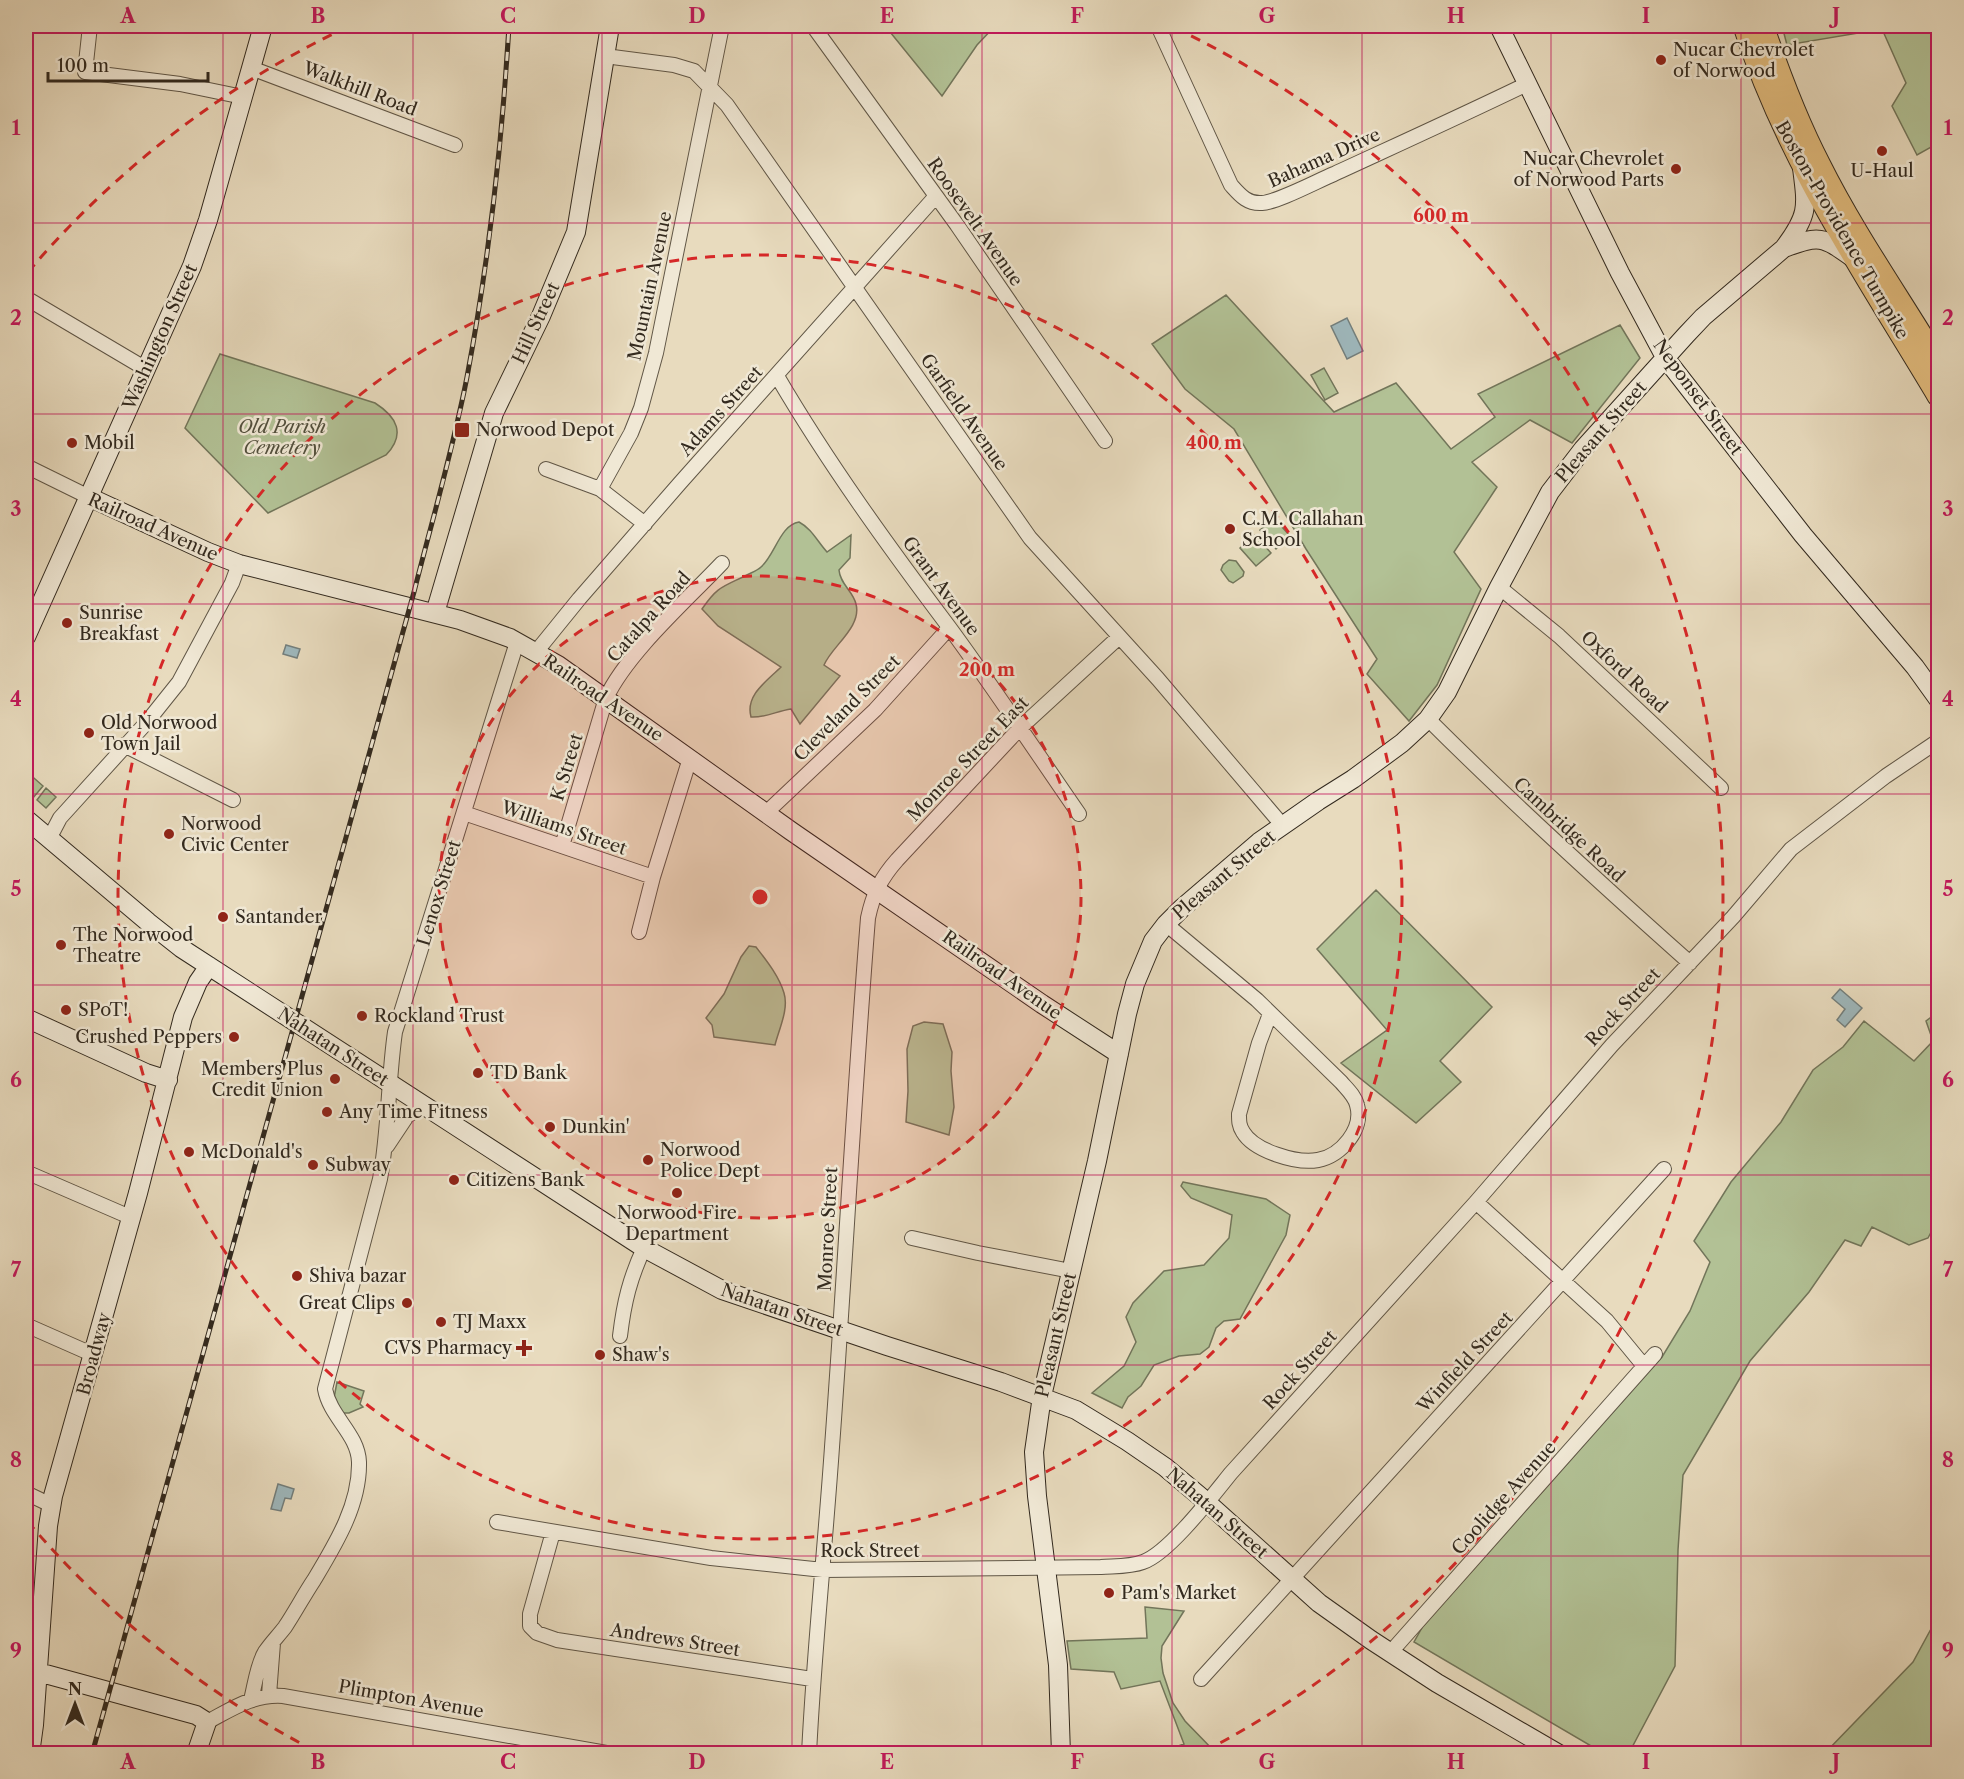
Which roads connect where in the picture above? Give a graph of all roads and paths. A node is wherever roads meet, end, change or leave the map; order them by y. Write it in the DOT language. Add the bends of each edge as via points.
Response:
graph roads {
  1 [pos="90,26"];
  2 [pos="263,26"];
  3 [pos="610,26"];
  4 [pos="722,26"];
  5 [pos="813,26"];
  6 [pos="1158,26"];
  7 [pos="1498,26"];
  8 [pos="1744,26"];
  9 [pos="1762,26"];
  10 [pos="605,56"];
  11 [pos="251,68"];
  12 [pos="1527,84"];
  13 [pos="710,86"];
  14 [pos="243,96"];
  15 [pos="455,145"];
  16 [pos="1802,164"];
  17 [pos="936,196"];
  18 [pos="1784,248"];
  19 [pos="1857,260"];
  20 [pos="854,287"];
  21 [pos="26,298"];
  22 [pos="1666,359"];
  23 [pos="1938,362"];
  24 [pos="146,369"];
  25 [pos="777,376"];
  26 [pos="1938,396"];
  27 [pos="1105,441"];
  28 [pos="26,466"];
  29 [pos="546,469"];
  30 [pos="600,489"];
  31 [pos="88,497"];
  32 [pos="645,524"];
  33 [pos="722,563"];
  34 [pos="239,564"];
  35 [pos="1499,587"];
  36 [pos="435,613"];
  37 [pos="949,628"];
  38 [pos="26,637"];
  39 [pos="1119,637"];
  40 [pos="517,642"];
  41 [pos="536,652"];
  42 [pos="606,698"];
  43 [pos="1938,699"];
  44 [pos="1428,718"];
  45 [pos="1021,728"];
  46 [pos="1938,741"];
  47 [pos="124,745"];
  48 [pos="690,758"];
  49 [pos="1721,788"];
  50 [pos="233,800"];
  51 [pos="767,812"];
  52 [pos="464,813"];
  53 [pos="1079,814"];
  54 [pos="26,819"];
  55 [pos="1283,825"];
  56 [pos="49,839"];
  57 [pos="562,846"];
  58 [pos="653,877"];
  59 [pos="876,888"];
  60 [pos="1166,924"];
  61 [pos="639,932"];
  62 [pos="1690,963"];
  63 [pos="209,966"];
  64 [pos="1270,1014"];
  65 [pos="26,1018"];
  66 [pos="1119,1054"];
  67 [pos="168,1080"];
  68 [pos="390,1084"];
  69 [pos="424,1105"];
  70 [pos="385,1148"];
  71 [pos="1664,1168"];
  72 [pos="26,1172"];
  73 [pos="1476,1202"];
  74 [pos="130,1217"];
  75 [pos="912,1238"];
  76 [pos="644,1248"];
  77 [pos="1071,1271"];
  78 [pos="1564,1281"];
  79 [pos="26,1325"];
  80 [pos="840,1330"];
  81 [pos="620,1336"];
  82 [pos="1655,1354"];
  83 [pos="94,1355"];
  84 [pos="1644,1366"];
  85 [pos="1042,1396"];
  86 [pos="26,1493"];
  87 [pos="1208,1503"];
  88 [pos="51,1505"];
  89 [pos="497,1522"];
  90 [pos="553,1532"];
  91 [pos="1046,1568"];
  92 [pos="823,1570"];
  93 [pos="1292,1580"];
  94 [pos="273,1643"];
  95 [pos="1390,1653"];
  96 [pos="38,1672"];
  97 [pos="812,1680"];
  98 [pos="1201,1680"];
  99 [pos="26,1687"];
  100 [pos="269,1695"];
  101 [pos="251,1700"];
  102 [pos="207,1722"];
  103 [pos="30,1723"];
  104 [pos="30,1754"];
  105 [pos="196,1754"];
  106 [pos="612,1754"];
  107 [pos="809,1754"];
  108 [pos="1061,1754"];
  109 [pos="1559,1754"];
  1 -- 14 [label="street" via="85,72"];
  2 -- 11 [label="street, Washington Street"];
  3 -- 10 [label="street, Hill Street"];
  4 -- 13 [label="street, Mountain Avenue"];
  5 -- 17 [label="street, Roosevelt Avenue"];
  6 -- 12 [label="street, Bahama Drive" via="1232,185 1250,203 1269,202 1298,190"];
  7 -- 12 [label="street, Neponset Street"];
  8 -- 16 [label="main road, Boston-Providence Turnpike" via="1772,105"];
  9 -- 23 [label="main road, Boston-Providence Turnpike" via="1820,166"];
  10 -- 13 [label="street, Garfield Avenue" via="674,65 694,71"];
  10 -- 36 [label="street, Hill Street" via="576,232 494,413"];
  11 -- 14 [label="street, Washington Street"];
  11 -- 15 [label="street, Walkhill Road"];
  12 -- 22 [label="street, Neponset Street"];
  13 -- 20 [label="street, Garfield Avenue"];
  13 -- 30 [label="street, Mountain Avenue" via="656,353 641,408"];
  14 -- 24 [label="street, Washington Street" via="202,238"];
  16 -- 18 [label="street, Pleasant Street" via="1805,210"];
  16 -- 19 [label="main road, Boston-Providence Turnpike"];
  17 -- 20 [label="street, Adams Street"];
  17 -- 27 [label="street, Roosevelt Avenue"];
  18 -- 19 [label="street, Pleasant Street" via="1820,239"];
  18 -- 22 [label="street, Pleasant Street" via="1703,317"];
  19 -- 26 [label="main road, Boston-Providence Turnpike"];
  20 -- 25 [label="street, Adams Street"];
  20 -- 39 [label="street, Garfield Avenue" via="1030,538"];
  21 -- 24 [label="street"];
  22 -- 35 [label="street, Pleasant Street" via="1583,449 1550,492"];
  22 -- 43 [label="street, Neponset Street"];
  24 -- 31 [label="street, Washington Street"];
  25 -- 32 [label="street, Adams Street"];
  25 -- 37 [label="street, Grant Avenue" via="918,588"];
  28 -- 31 [label="street, Railroad Avenue"];
  29 -- 30 [label="street"];
  30 -- 32 [label="street"];
  31 -- 34 [label="street, Railroad Avenue"];
  31 -- 38 [label="street, Washington Street"];
  32 -- 41 [label="street, Adams Street"];
  33 -- 42 [label="street, Catalpa Road" via="641,647"];
  34 -- 36 [label="street, Railroad Avenue"];
  34 -- 47 [label="street" via="179,682"];
  35 -- 44 [label="street, Pleasant Street" via="1448,692"];
  35 -- 49 [label="street, Oxford Road" via="1560,636"];
  36 -- 40 [label="street, Railroad Avenue"];
  37 -- 45 [label="street, Grant Avenue"];
  37 -- 51 [label="street, Cleveland Street" via="875,710"];
  39 -- 45 [label="street, Monroe Street East"];
  39 -- 55 [label="street, Garfield Avenue"];
  40 -- 41 [label="street, Railroad Avenue"];
  40 -- 52 [label="street, Lenox Street"];
  41 -- 42 [label="street, Railroad Avenue"];
  42 -- 48 [label="street, Railroad Avenue"];
  42 -- 57 [label="street, K Street"];
  44 -- 55 [label="street, Pleasant Street" via="1402,744"];
  44 -- 62 [label="street, Cambridge Road" via="1597,881"];
  45 -- 53 [label="street, Grant Avenue"];
  45 -- 59 [label="street, Monroe Street East" via="884,874"];
  46 -- 62 [label="street, Rock Street" via="1791,849"];
  47 -- 50 [label="street"];
  47 -- 56 [label="street" via="60,818"];
  48 -- 51 [label="street, Railroad Avenue"];
  48 -- 58 [label="street"];
  51 -- 59 [label="street, Railroad Avenue"];
  52 -- 57 [label="street, Williams Street"];
  52 -- 68 [label="street, Lenox Street" via="395,1032"];
  54 -- 56 [label="street, Nahatan Street"];
  55 -- 60 [label="street, Pleasant Street" via="1218,875"];
  56 -- 63 [label="street, Nahatan Street" via="148,922"];
  57 -- 58 [label="street, Williams Street"];
  58 -- 61 [label="street"];
  59 -- 66 [label="street, Railroad Avenue"];
  59 -- 80 [label="street, Monroe Street" via="868,918"];
  60 -- 64 [label="street"];
  60 -- 66 [label="street, Pleasant Street" via="1153,941 1138,974"];
  62 -- 73 [label="street, Rock Street" via="1612,1045"];
  63 -- 67 [label="street, Broadway" via="191,994"];
  63 -- 68 [label="street, Nahatan Street"];
  64 -- 64 [label="street" via="1341,1082 1357,1105 1359,1120 1353,1134 1332,1155 1303,1161 1286,1157 1258,1147 1239,1125"];
  65 -- 67 [label="street"];
  66 -- 77 [label="street, Pleasant Street"];
  67 -- 74 [label="street, Broadway"];
  68 -- 69 [label="street, Nahatan Street"];
  68 -- 70 [label="street, Lenox Street"];
  69 -- 70 [label="street, Lenox Street" via="407,1116"];
  69 -- 76 [label="street, Nahatan Street"];
  70 -- 94 [label="street, Lenox Street" via="381,1179 325,1389 331,1410 357,1449 358,1480 338,1540"];
  71 -- 78 [label="street, Winfield Street"];
  72 -- 74 [label="street"];
  73 -- 78 [label="street"];
  73 -- 87 [label="street, Rock Street"];
  74 -- 83 [label="street, Broadway"];
  75 -- 77 [label="street"];
  76 -- 80 [label="street, Nahatan Street" via="722,1290"];
  76 -- 81 [label="street" via="629,1282"];
  77 -- 85 [label="street, Pleasant Street"];
  78 -- 84 [label="street" via="1607,1321"];
  78 -- 93 [label="street, Winfield Street"];
  79 -- 83 [label="street"];
  80 -- 85 [label="street, Nahatan Street"];
  80 -- 92 [label="street, Monroe Street"];
  82 -- 84 [label="street, Coolidge Avenue"];
  83 -- 88 [label="street, Broadway"];
  84 -- 95 [label="street, Coolidge Avenue"];
  85 -- 87 [label="street, Nahatan Street" via="1076,1410 1127,1441"];
  85 -- 91 [label="street, Pleasant Street" via="1034,1452"];
  86 -- 88 [label="street"];
  87 -- 91 [label="street, Rock Street" via="1157,1555 1145,1562"];
  87 -- 93 [label="street, Nahatan Street"];
  88 -- 96 [label="street, Broadway"];
  89 -- 90 [label="street, Rock Street"];
  90 -- 92 [label="street, Rock Street" via="711,1558"];
  90 -- 97 [label="street, Andrews Street" via="530,1614 530,1626 537,1633 556,1640"];
  91 -- 92 [label="street, Rock Street"];
  91 -- 108 [label="street, Pleasant Street" via="1058,1665"];
  92 -- 97 [label="street, Monroe Street"];
  93 -- 95 [label="street, Nahatan Street"];
  93 -- 98 [label="street, Winfield Street"];
  94 -- 100 [label="street"];
  94 -- 101 [label="street, Lenox Street" via="261,1661"];
  95 -- 109 [label="street, Nahatan Street"];
  96 -- 99 [label="street"];
  96 -- 102 [label="street" via="191,1713"];
  96 -- 103 [label="street, Broadway"];
  97 -- 107 [label="street, Monroe Street"];
  100 -- 101 [label="street, Plimpton Avenue"];
  100 -- 106 [label="street, Plimpton Avenue"];
  101 -- 102 [label="street, Plimpton Avenue"];
  102 -- 105 [label="street"];
  103 -- 104 [label="street, Broadway"];
}
